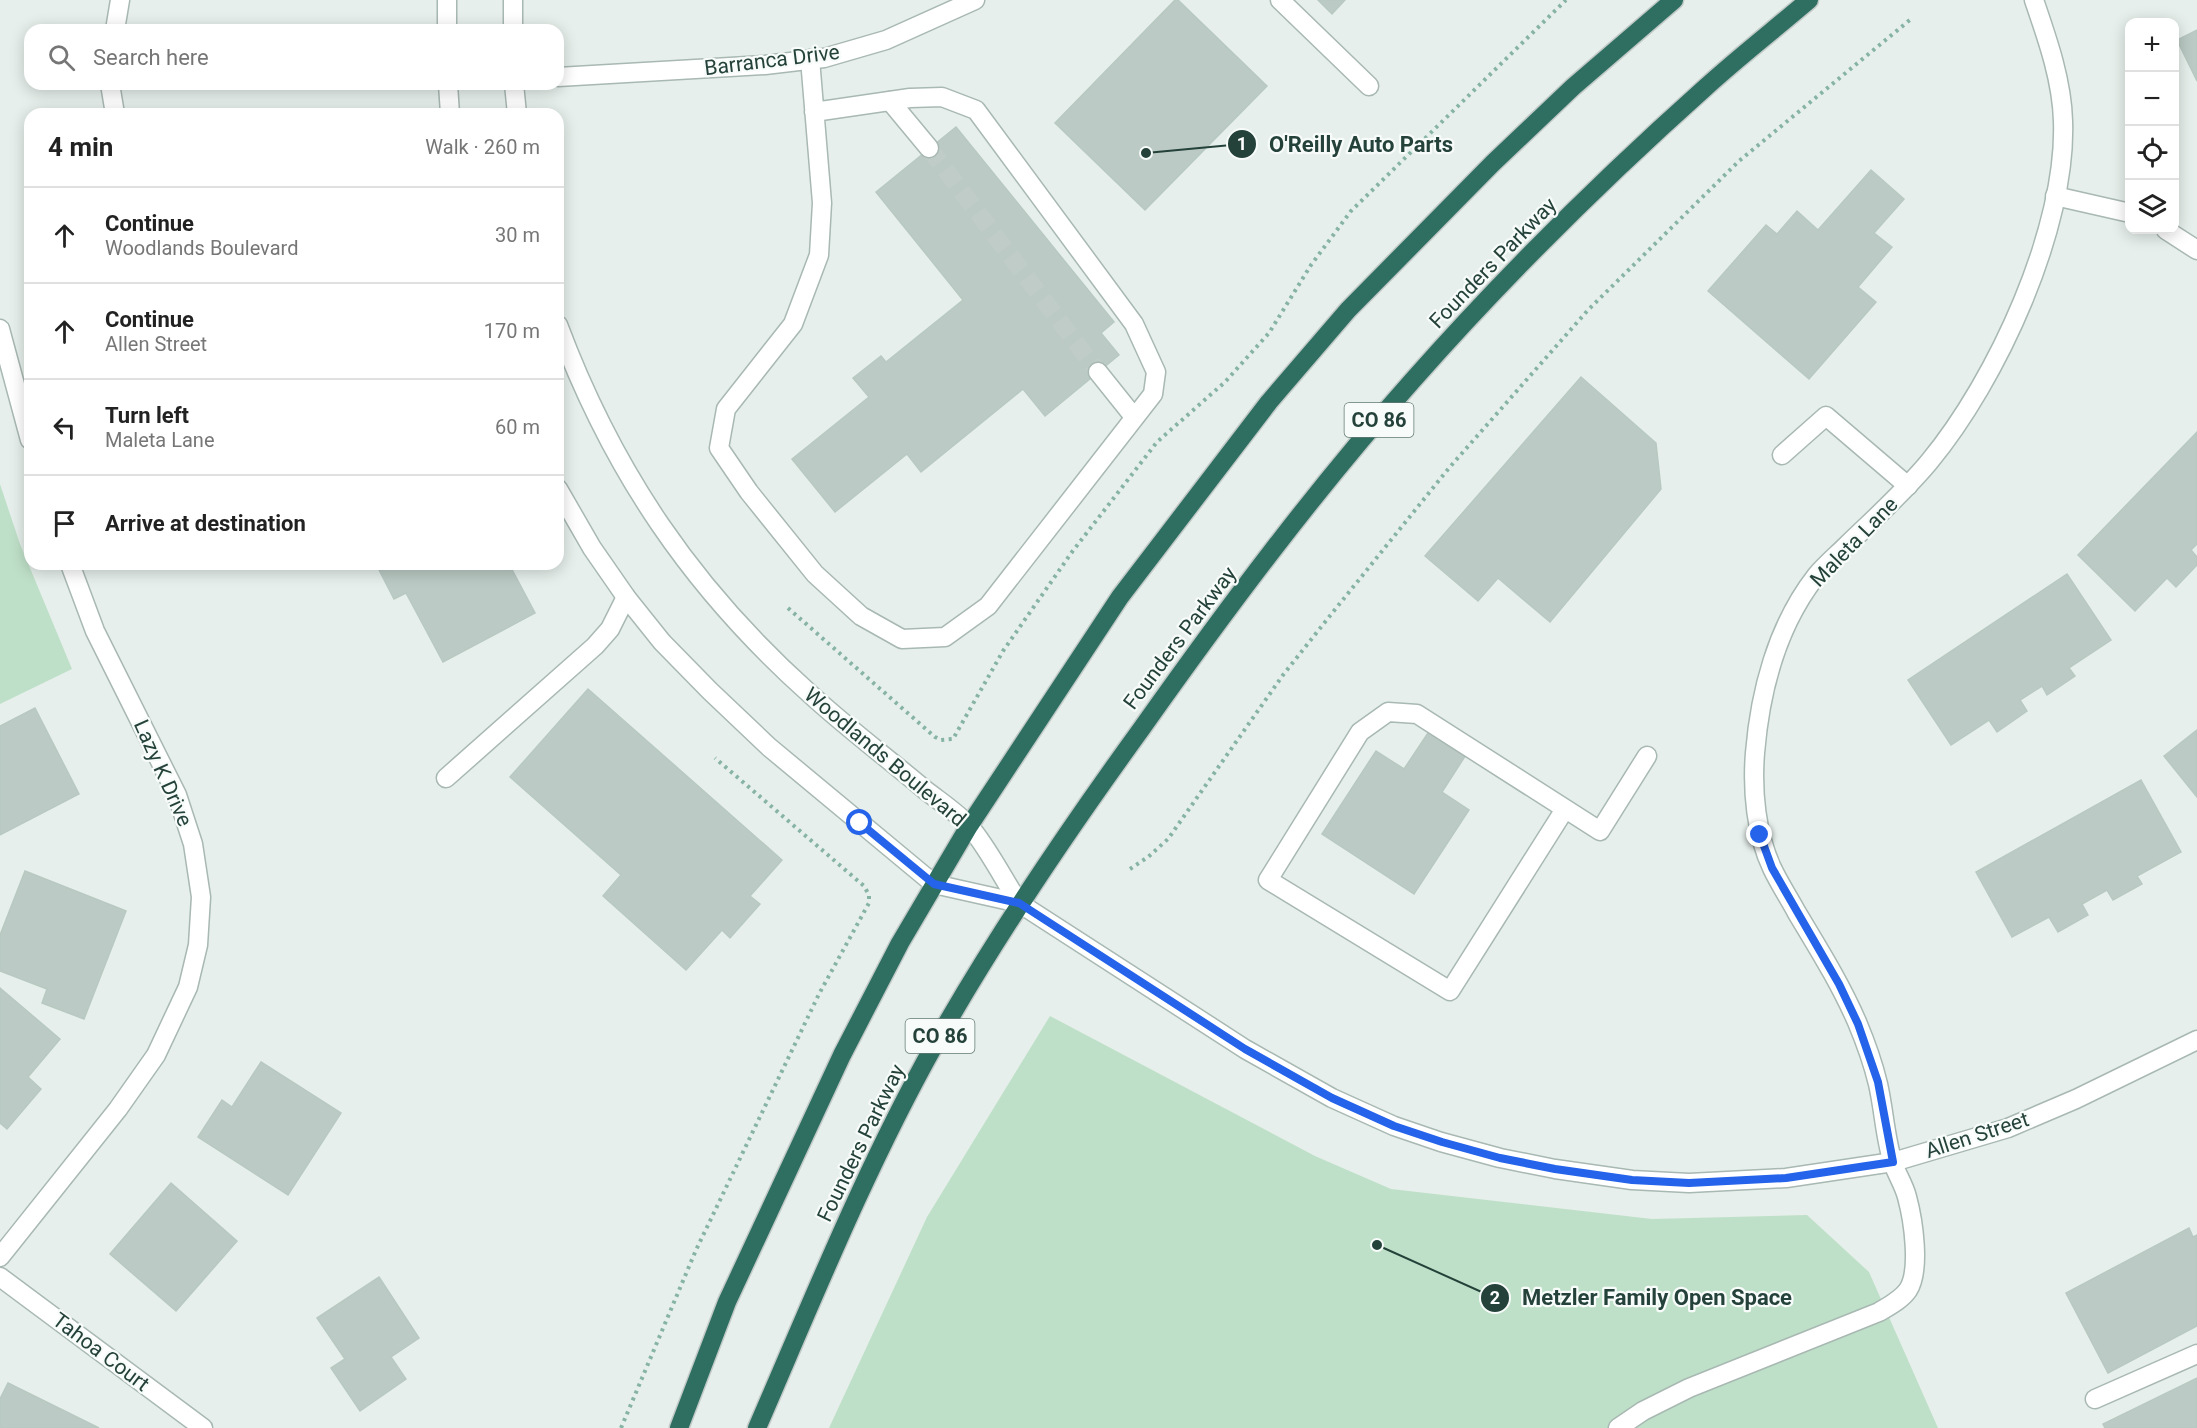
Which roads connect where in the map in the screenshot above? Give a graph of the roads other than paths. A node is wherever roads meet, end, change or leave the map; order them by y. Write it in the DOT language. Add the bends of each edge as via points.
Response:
graph roads {
  1 [pos="120,0"];
  2 [pos="447,0"];
  3 [pos="513,0"];
  4 [pos="975,0"];
  5 [pos="1280,0"];
  6 [pos="1674,0"];
  7 [pos="1809,0"];
  8 [pos="2034,0"];
  9 [pos="116,24"];
  10 [pos="447,24"];
  11 [pos="513,24"];
  12 [pos="810,59"];
  13 [pos="564,77"];
  14 [pos="1369,86"];
  15 [pos="111,90"];
  16 [pos="448,90"];
  17 [pos="515,90"];
  18 [pos="890,101"];
  19 [pos="114,108"];
  20 [pos="450,108"];
  21 [pos="516,108"];
  22 [pos="814,112"];
  23 [pos="929,148"];
  24 [pos="2055,196"];
  25 [pos="2125,212"];
  26 [pos="2172,234"];
  27 [pos="2197,250"];
  28 [pos="0,329"];
  29 [pos="564,340"];
  30 [pos="1098,372"];
  31 [pos="1134,417"];
  32 [pos="24,418"];
  33 [pos="1782,455"];
  34 [pos="1908,486"];
  35 [pos="564,499"];
  36 [pos="72,570"];
  37 [pos="626,597"];
  38 [pos="1647,756"];
  39 [pos="446,778"];
  40 [pos="1565,809"];
  41 [pos="969,826"];
  42 [pos="934,884"];
  43 [pos="1019,903"];
  44 [pos="2197,1040"];
  45 [pos="1893,1162"];
  46 [pos="0,1257"];
  47 [pos="0,1276"];
  48 [pos="2197,1353"];
  49 [pos="2095,1399"];
  50 [pos="203,1428"];
  51 [pos="679,1428"];
  52 [pos="757,1428"];
  53 [pos="1618,1428"];
  1 -- 9 [label="street"];
  2 -- 10 [label="street"];
  3 -- 11 [label="street"];
  4 -- 12 [label="street, Barranca Drive" via="886,40"];
  5 -- 14 [label="street"];
  6 -- 41 [label="highway" via="1493,163 1348,310 1269,402 1120,597"];
  7 -- 43 [label="highway, Founders Parkway / CO 86" via="1707,86 1555,229 1413,380 1204,640"];
  8 -- 24 [label="street, Maleta Lane" via="2057,79 2063,120"];
  12 -- 13 [label="street, Barranca Drive"];
  12 -- 22 [label="street"];
  15 -- 19 [label="street"];
  16 -- 20 [label="street"];
  17 -- 21 [label="street"];
  18 -- 22 [label="street"];
  18 -- 23 [label="street"];
  18 -- 31 [label="street" via="942,97 976,110 1134,324 1156,372 1153,394"];
  22 -- 31 [label="street" via="822,203 819,255 793,324 726,409 719,448 815,574 861,616 902,639 945,637 988,606"];
  24 -- 25 [label="street"];
  24 -- 34 [label="street, Maleta Lane" via="2043,245 2010,333 1964,413"];
  26 -- 27 [label="street"];
  28 -- 32 [label="street"];
  29 -- 41 [label="street, Woodlands Boulevard" via="622,466 664,534 705,587 808,693"];
  30 -- 31 [label="street"];
  33 -- 34 [label="street" via="1826,416"];
  34 -- 45 [label="street, Maleta Lane" via="1817,574 1792,612 1772,663 1758,717 1754,763 1760,835 1772,868 1858,1024 1878,1082"];
  35 -- 37 [label="street"];
  36 -- 46 [label="street, Lazy K Drive" via="95,631 177,795 193,844 201,897 198,945 188,987 156,1056"];
  37 -- 39 [label="street" via="610,629 596,646"];
  37 -- 42 [label="street" via="662,642 769,747"];
  38 -- 40 [label="street" via="1600,831"];
  40 -- 40 [label="street" via="1450,991 1268,880 1360,732 1388,712 1417,714"];
  41 -- 42 [label="highway"];
  41 -- 43 [label="street, Woodlands Boulevard"];
  42 -- 43 [label="street"];
  42 -- 51 [label="highway" via="842,1055 727,1302"];
  43 -- 45 [label="street, Allen Street" via="1245,1049 1332,1098 1442,1142 1555,1169 1689,1183 1786,1178"];
  43 -- 52 [label="highway, Founders Parkway / CO 86" via="932,1050 890,1132"];
  44 -- 45 [label="street, Allen Street" via="2008,1128"];
  45 -- 53 [label="street, Maleta Lane" via="1907,1197 1915,1268 1907,1291 1897,1301 1879,1312 1689,1388"];
  47 -- 50 [label="street, Tahoa Court"];
  48 -- 49 [label="street"];
}
